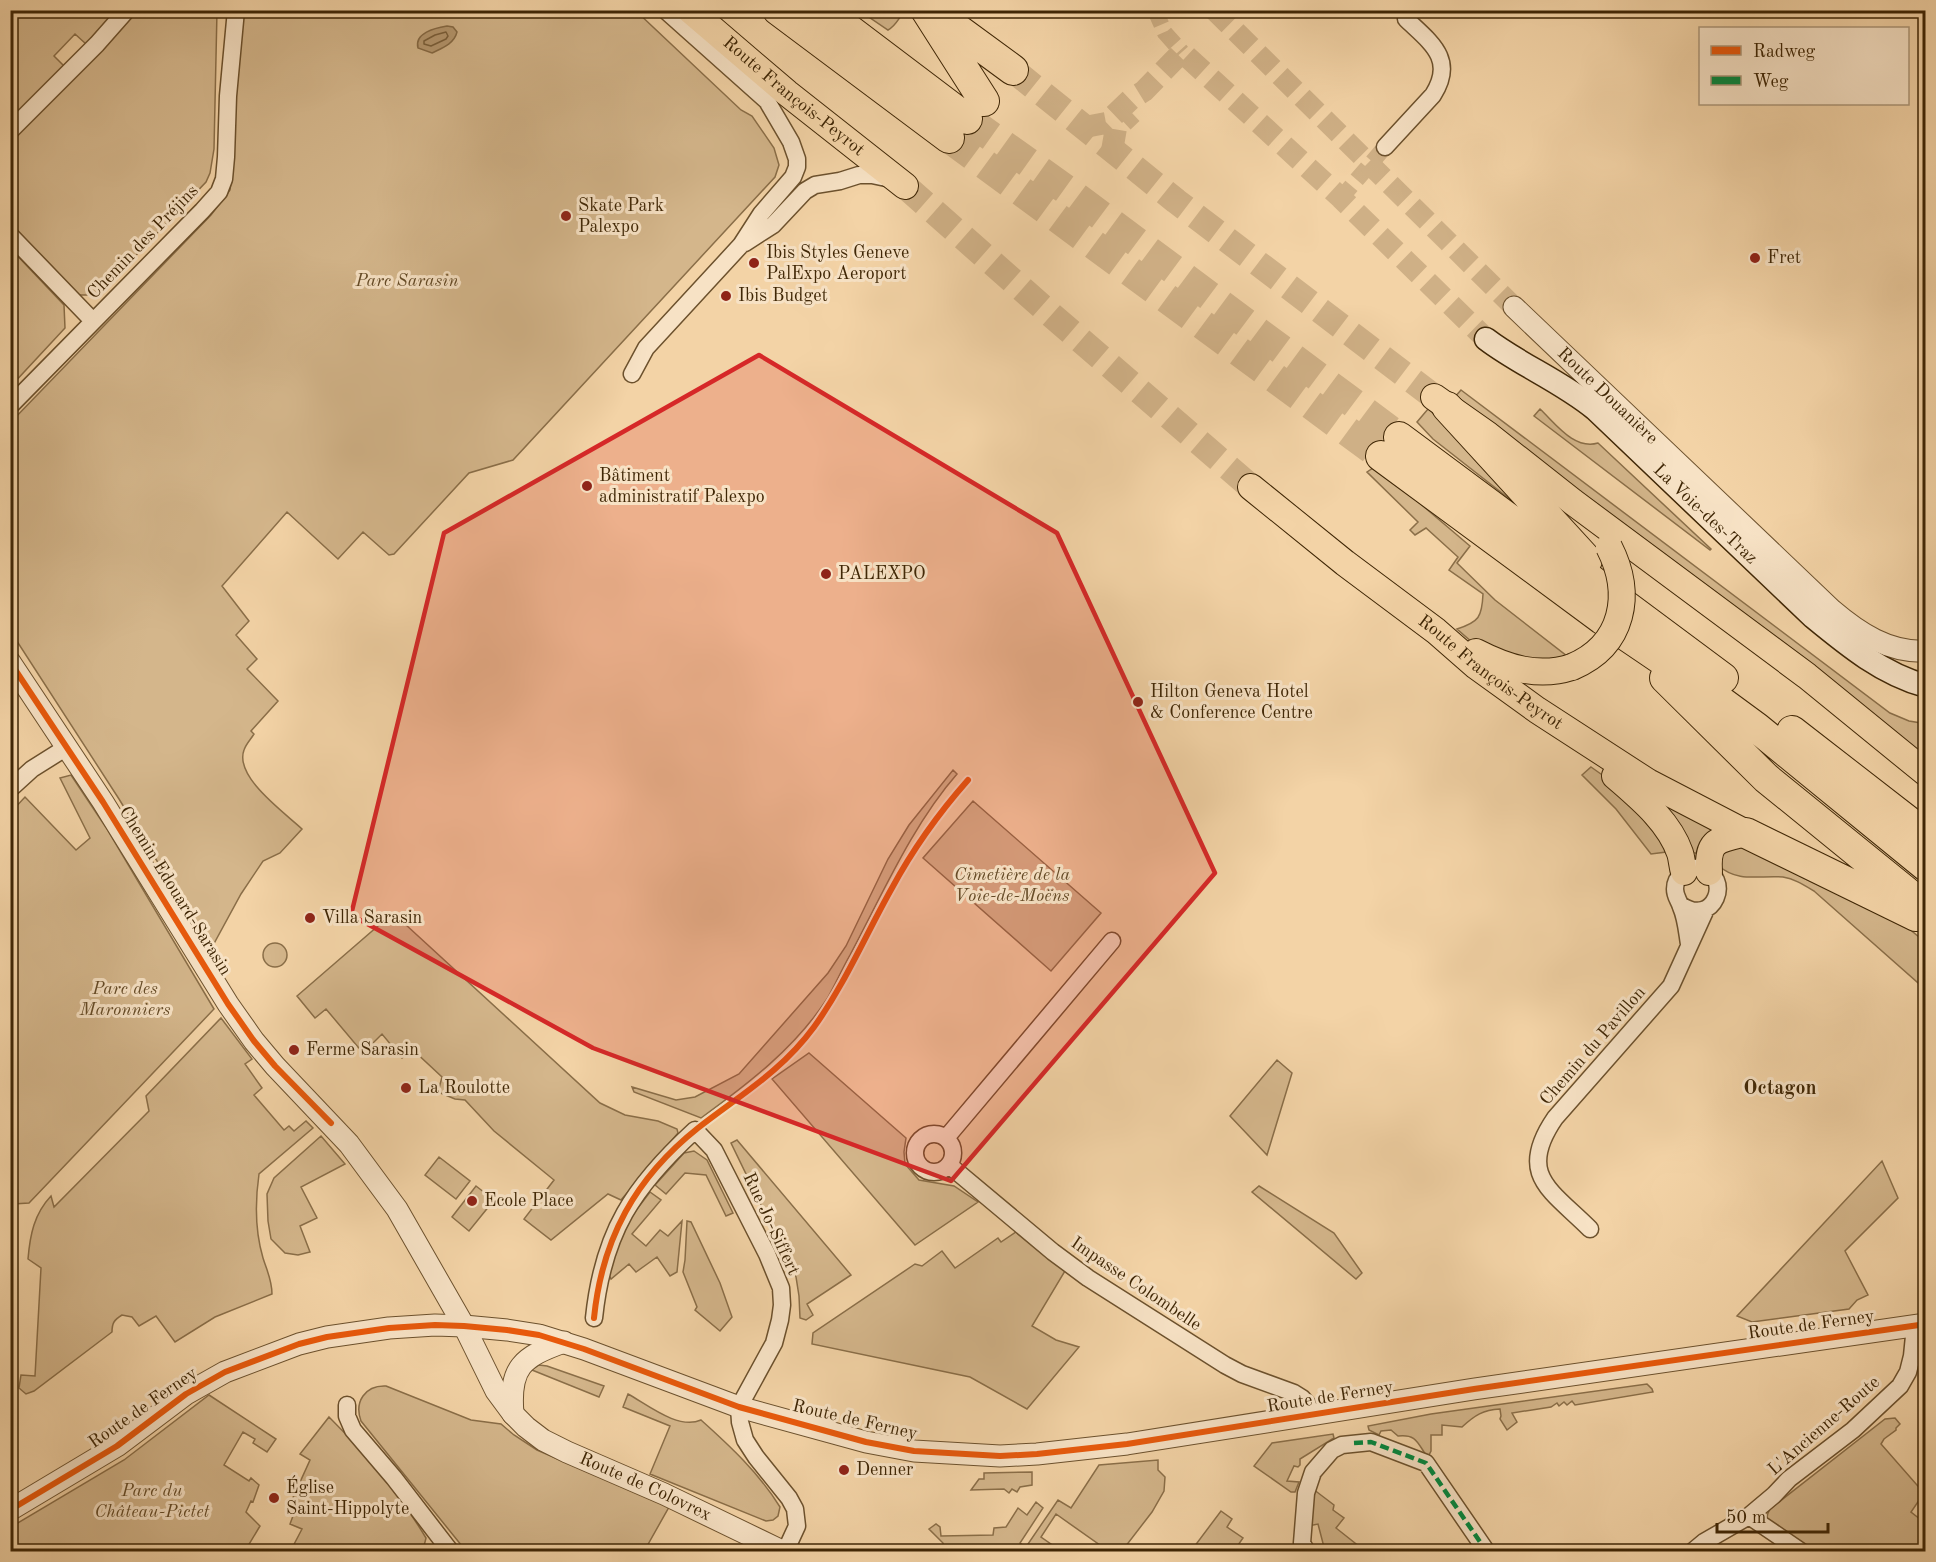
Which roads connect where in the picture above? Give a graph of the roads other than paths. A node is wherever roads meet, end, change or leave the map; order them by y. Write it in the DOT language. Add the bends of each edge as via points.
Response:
graph roads {
  1 [pos="127,10"];
  2 [pos="236,10"];
  3 [pos="665,10"];
  4 [pos="690,10"];
  5 [pos="778,10"];
  6 [pos="823,10"];
  7 [pos="926,10"];
  8 [pos="931,10"];
  9 [pos="950,10"];
  10 [pos="1406,19"];
  11 [pos="1013,70"];
  12 [pos="967,119"];
  13 [pos="10,131"];
  14 [pos="1385,147"];
  15 [pos="901,183"];
  16 [pos="10,235"];
  17 [pos="741,245"];
  18 [pos="1514,307"];
  19 [pos="93,321"];
  20 [pos="1486,339"];
  21 [pos="633,374"];
  22 [pos="1440,402"];
  23 [pos="10,406"];
  24 [pos="1251,487"];
  25 [pos="1573,502"];
  26 [pos="1436,631"];
  27 [pos="1618,631"];
  28 [pos="1665,634"];
  29 [pos="1926,651"];
  30 [pos="10,662"];
  31 [pos="1926,686"];
  32 [pos="1537,710"];
  33 [pos="67,747"];
  34 [pos="1926,773"];
  35 [pos="10,789"];
  36 [pos="1746,833"];
  37 [pos="1926,835"];
  38 [pos="1926,866"];
  39 [pos="1696,872"];
  40 [pos="1681,905"];
  41 [pos="1926,908"];
  42 [pos="1706,909"];
  43 [pos="1926,921"];
  44 [pos="1112,941"];
  45 [pos="1689,944"];
  46 [pos="946,1138"];
  47 [pos="949,1165"];
  48 [pos="1590,1229"];
  49 [pos="594,1318"];
  50 [pos="1920,1325"];
  51 [pos="464,1326"];
  52 [pos="564,1342"];
  53 [pos="347,1405"];
  54 [pos="739,1407"];
  55 [pos="513,1414"];
  56 [pos="1310,1416"];
  57 [pos="10,1510"];
  58 [pos="1749,1516"];
  59 [pos="452,1551"];
  60 [pos="784,1551"];
  61 [pos="1307,1551"];
  62 [pos="1487,1551"];
  63 [pos="1692,1551"];
  64 [pos="1802,1551"];
  1 -- 13 [label="street"];
  2 -- 19 [label="street, Chemin des Préjins" via="224,180 219,192"];
  3 -- 17 [label="street, Route François-Peyrot" via="767,101 794,149 797,167 793,177"];
  4 -- 15 [label="main road, Route François-Peyrot" via="786,93"];
  5 -- 12 [label="highway"];
  6 -- 12 [label="highway"];
  7 -- 12 [label="highway"];
  8 -- 11 [label="highway"];
  9 -- 11 [label="main road"];
  10 -- 14 [label="street" via="1434,46 1443,72 1433,95"];
  15 -- 17 [label="street, Route François-Peyrot" via="859,175 815,185 773,225"];
  16 -- 19 [label="street, Chemin des Préjins"];
  17 -- 21 [label="street, Route François-Peyrot" via="646,348"];
  18 -- 29 [label="street, Route Douanière" via="1839,616 1885,645"];
  19 -- 23 [label="street, Chemin des Préjins"];
  20 -- 31 [label="main road, La Voie-des-Traz" via="1582,398 1838,637 1887,670"];
  22 -- 25 [label="main road"];
  22 -- 28 [label="highway" via="1578,550"];
  24 -- 26 [label="main road, Route François-Peyrot"];
  25 -- 26 [label="main road, bridge" via="1609,547 1621,582 1618,620 1604,646 1584,662 1547,672 1519,669 1488,658"];
  25 -- 34 [label="main road" via="1807,676"];
  26 -- 32 [label="main road, Route François-Peyrot"];
  27 -- 28 [label="highway" via="1390,446"];
  27 -- 38 [label="highway" via="1757,728"];
  27 -- 41 [label="highway" via="1766,778"];
  28 -- 37 [label="highway"];
  30 -- 33 [label="street, Chemin Edouard-Sarasin"];
  32 -- 36 [label="main road, Route François-Peyrot" via="1647,782"];
  32 -- 39 [label="main road" via="1645,804"];
  33 -- 35 [label="street" via="32,768"];
  33 -- 51 [label="street, Chemin Edouard-Sarasin" via="228,1004 268,1058 350,1144 383,1189"];
  36 -- 39 [label="main road" via="1716,843"];
  36 -- 43 [label="highway"];
  39 -- 40 [label="street" via="1675,884 1675,896"];
  39 -- 42 [label="street" via="1716,881 1717,896"];
  40 -- 42 [label="street" via="1693,911"];
  40 -- 45 [label="street"];
  42 -- 45 [label="street, Chemin du Pavillon"];
  44 -- 46 [label="street"];
  45 -- 48 [label="street, Chemin du Pavillon" via="1671,986 1555,1118 1538,1152 1542,1180"];
  46 -- 47 [label="street" via="953,1153"];
  46 -- 47 [label="street" via="930,1134 920,1139 915,1152 918,1164 928,1171"];
  47 -- 56 [label="street, Impasse Colombelle" via="1088,1278 1225,1365 1294,1393 1308,1405"];
  49 -- 54 [label="street, Rue Jo-Siffert" via="606,1253 628,1204 695,1130 714,1150 781,1288 782,1305 774,1342"];
  50 -- 56 [label="street, Route de Ferney"];
  50 -- 58 [label="street, L'Ancienne-Route" via="1908,1372 1900,1386"];
  51 -- 52 [label="street, Route de Ferney"];
  51 -- 55 [label="street, Route de Colovrex" via="496,1391"];
  51 -- 57 [label="street, Route de Ferney" via="389,1328 327,1337 225,1372 186,1394 117,1446"];
  52 -- 54 [label="street, Route de Ferney"];
  52 -- 55 [label="street" via="544,1349 520,1367 511,1395"];
  53 -- 59 [label="street" via="353,1430"];
  54 -- 56 [label="street, Route de Ferney" via="866,1442 914,1451 1000,1456 1096,1448"];
  54 -- 60 [label="street" via="745,1440 795,1509 797,1526"];
  55 -- 60 [label="street, Route de Colovrex" via="543,1440"];
  58 -- 63 [label="street, L'Ancienne-Route"];
  58 -- 64 [label="street"];
  61 -- 62 [label="street" via="1302,1543 1306,1493 1313,1472 1332,1450 1371,1442 1426,1463"];
}
